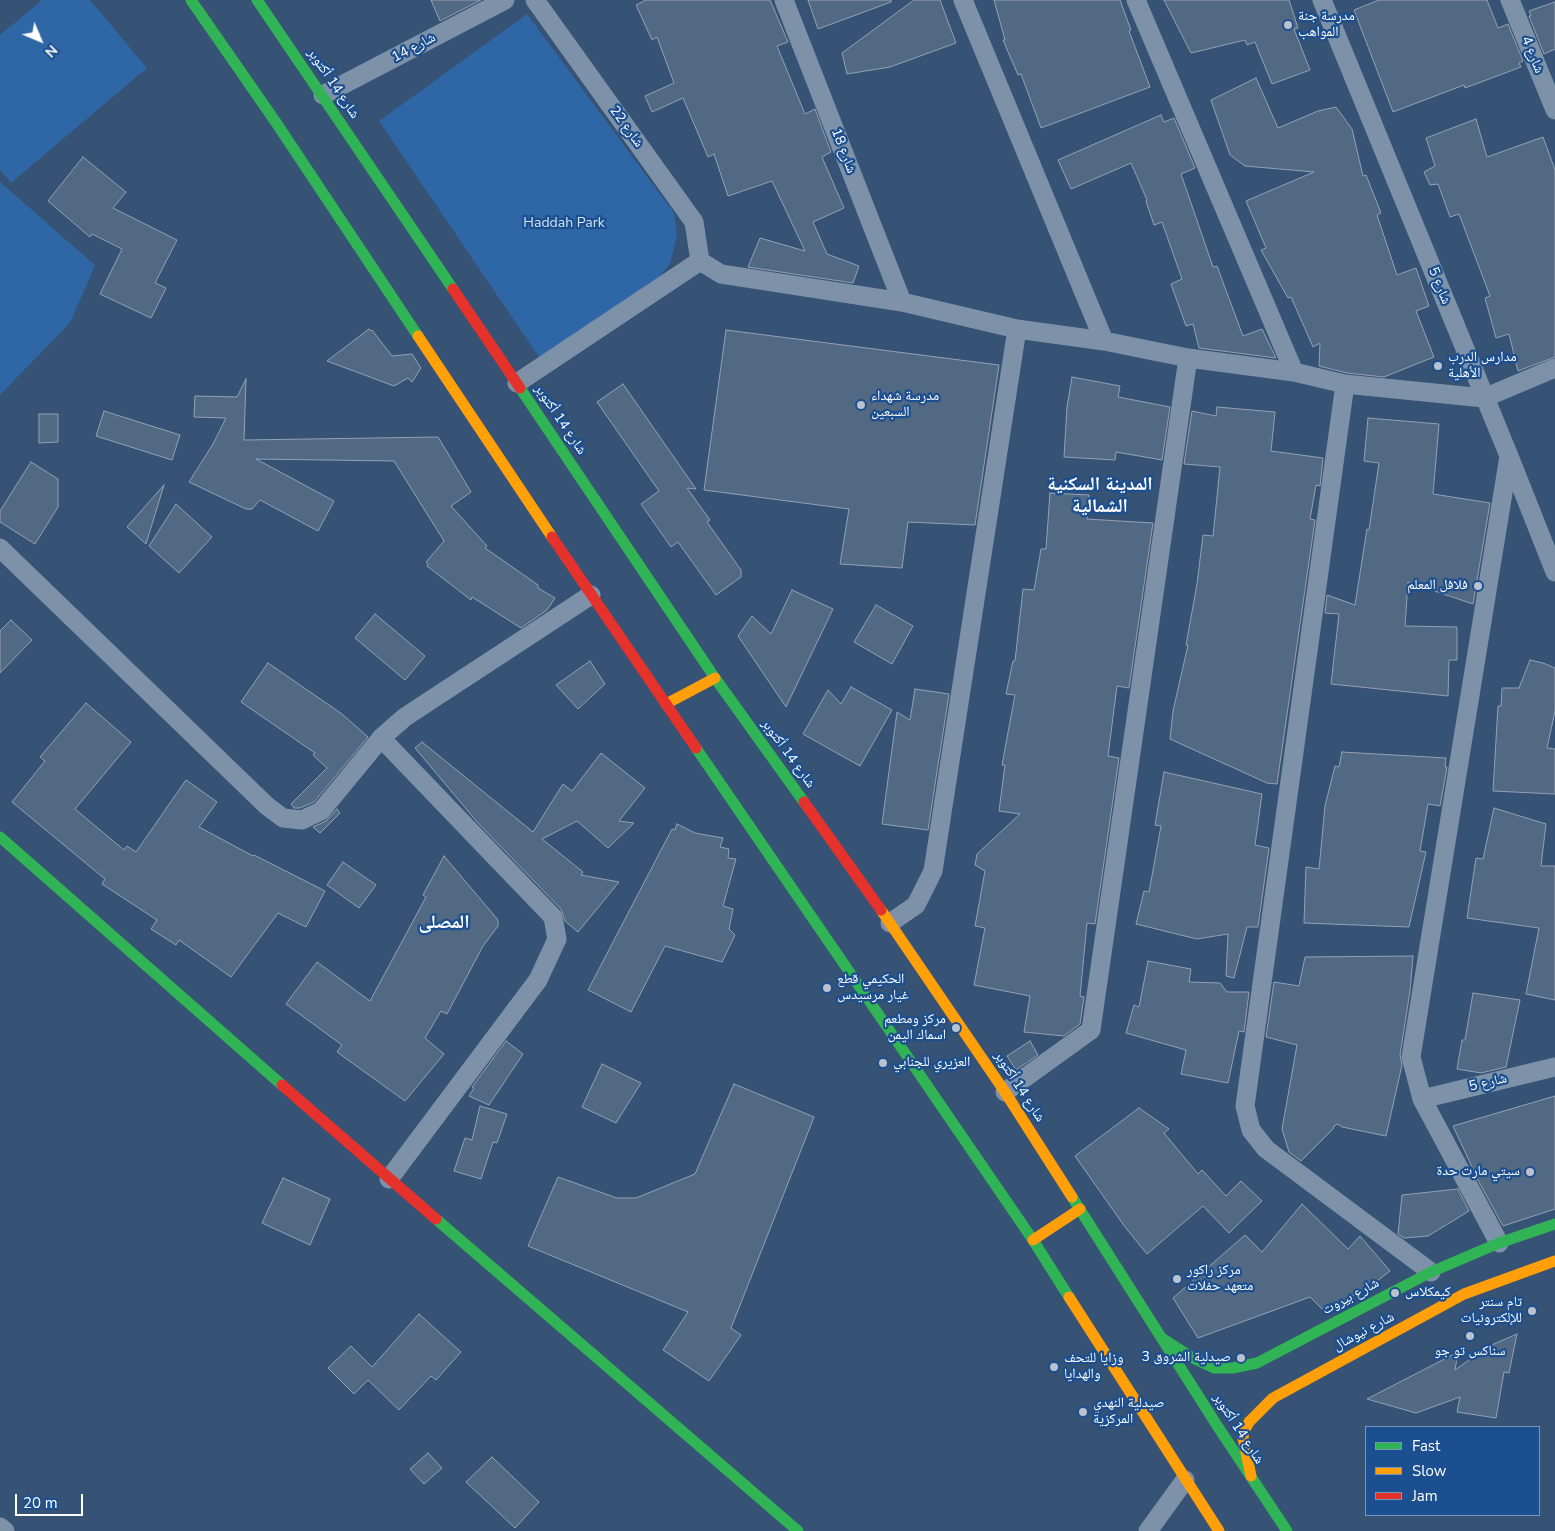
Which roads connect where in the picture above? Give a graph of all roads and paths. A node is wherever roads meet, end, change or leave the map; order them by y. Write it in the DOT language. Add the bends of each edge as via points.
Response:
graph roads {
  1 [pos="191,0"];
  2 [pos="257,0"];
  3 [pos="505,0"];
  4 [pos="535,0"];
  5 [pos="784,0"];
  6 [pos="963,0"];
  7 [pos="1136,0"];
  8 [pos="1322,0"];
  9 [pos="1510,0"];
  10 [pos="323,95"];
  11 [pos="1555,110"];
  12 [pos="700,261"];
  13 [pos="902,302"];
  14 [pos="1017,329"];
  15 [pos="1104,341"];
  16 [pos="1188,358"];
  17 [pos="1555,368"];
  18 [pos="1294,372"];
  19 [pos="517,383"];
  20 [pos="1345,384"];
  21 [pos="1484,398"];
  22 [pos="1509,456"];
  23 [pos="0,548"];
  24 [pos="1555,572"];
  25 [pos="591,595"];
  26 [pos="714,678"];
  27 [pos="666,704"];
  28 [pos="382,738"];
  29 [pos="0,837"];
  30 [pos="890,923"];
  31 [pos="1555,1067"];
  32 [pos="1005,1092"];
  33 [pos="1422,1099"];
  34 [pos="389,1179"];
  35 [pos="1080,1208"];
  36 [pos="1555,1224"];
  37 [pos="1033,1240"];
  38 [pos="1499,1243"];
  39 [pos="1555,1262"];
  40 [pos="1431,1272"];
  41 [pos="1163,1339"];
  42 [pos="1251,1477"];
  43 [pos="1185,1480"];
  44 [pos="0,1527"];
  45 [pos="5,1531"];
  46 [pos="798,1531"];
  47 [pos="1148,1531"];
  48 [pos="1219,1531"];
  49 [pos="1287,1531"];
  1 -- 25 [label="main road"];
  2 -- 10 [label="main road, شارع 14 أكتوبر"];
  3 -- 10 [label="street, شارع 14"];
  4 -- 12 [label="street, شارع 22" via="694,222"];
  5 -- 13 [label="street, شارع 18"];
  6 -- 15 [label="street"];
  7 -- 18 [label="street"];
  8 -- 21 [label="street, شارع 5"];
  9 -- 11 [label="street, شارع 4"];
  10 -- 19 [label="main road, شارع 14 أكتوبر"];
  12 -- 13 [label="street" via="720,274"];
  12 -- 19 [label="street"];
  13 -- 14 [label="street"];
  14 -- 15 [label="street"];
  14 -- 30 [label="street" via="933,870 916,904"];
  15 -- 16 [label="street"];
  16 -- 18 [label="street"];
  16 -- 32 [label="street" via="1091,1030"];
  17 -- 21 [label="street"];
  18 -- 20 [label="street"];
  19 -- 26 [label="main road, شارع 14 أكتوبر"];
  20 -- 21 [label="street"];
  20 -- 40 [label="street" via="1245,1106 1251,1130 1266,1149"];
  21 -- 22 [label="street, شارع 5"];
  22 -- 24 [label="street, شارع 5"];
  22 -- 33 [label="street" via="1411,1057"];
  23 -- 28 [label="street" via="283,818 302,820 320,811"];
  25 -- 27 [label="main road"];
  25 -- 28 [label="street" via="405,717"];
  26 -- 27 [label="main road"];
  26 -- 30 [label="main road, شارع 14 أكتوبر"];
  27 -- 37 [label="main road"];
  28 -- 34 [label="street" via="552,917 557,939 538,980"];
  29 -- 34 [label="main road"];
  30 -- 32 [label="main road, شارع 14 أكتوبر"];
  31 -- 33 [label="street, شارع 5"];
  32 -- 35 [label="main road, شارع 14 أكتوبر"];
  33 -- 38 [label="street"];
  34 -- 46 [label="main road"];
  35 -- 37 [label="main road"];
  35 -- 41 [label="main road, شارع 14 أكتوبر"];
  36 -- 38 [label="main road, شارع بيروت"];
  37 -- 43 [label="main road"];
  38 -- 40 [label="main road, شارع بيروت"];
  39 -- 42 [label="main road, شارع نيوشال" via="1464,1294 1273,1398 1244,1431"];
  40 -- 41 [label="main road, شارع بيروت" via="1257,1363 1214,1368"];
  41 -- 42 [label="main road, شارع 14 أكتوبر"];
  42 -- 49 [label="main road, شارع 14 أكتوبر"];
  43 -- 47 [label="street"];
  43 -- 48 [label="main road"];
  44 -- 45 [label="street"];
}
